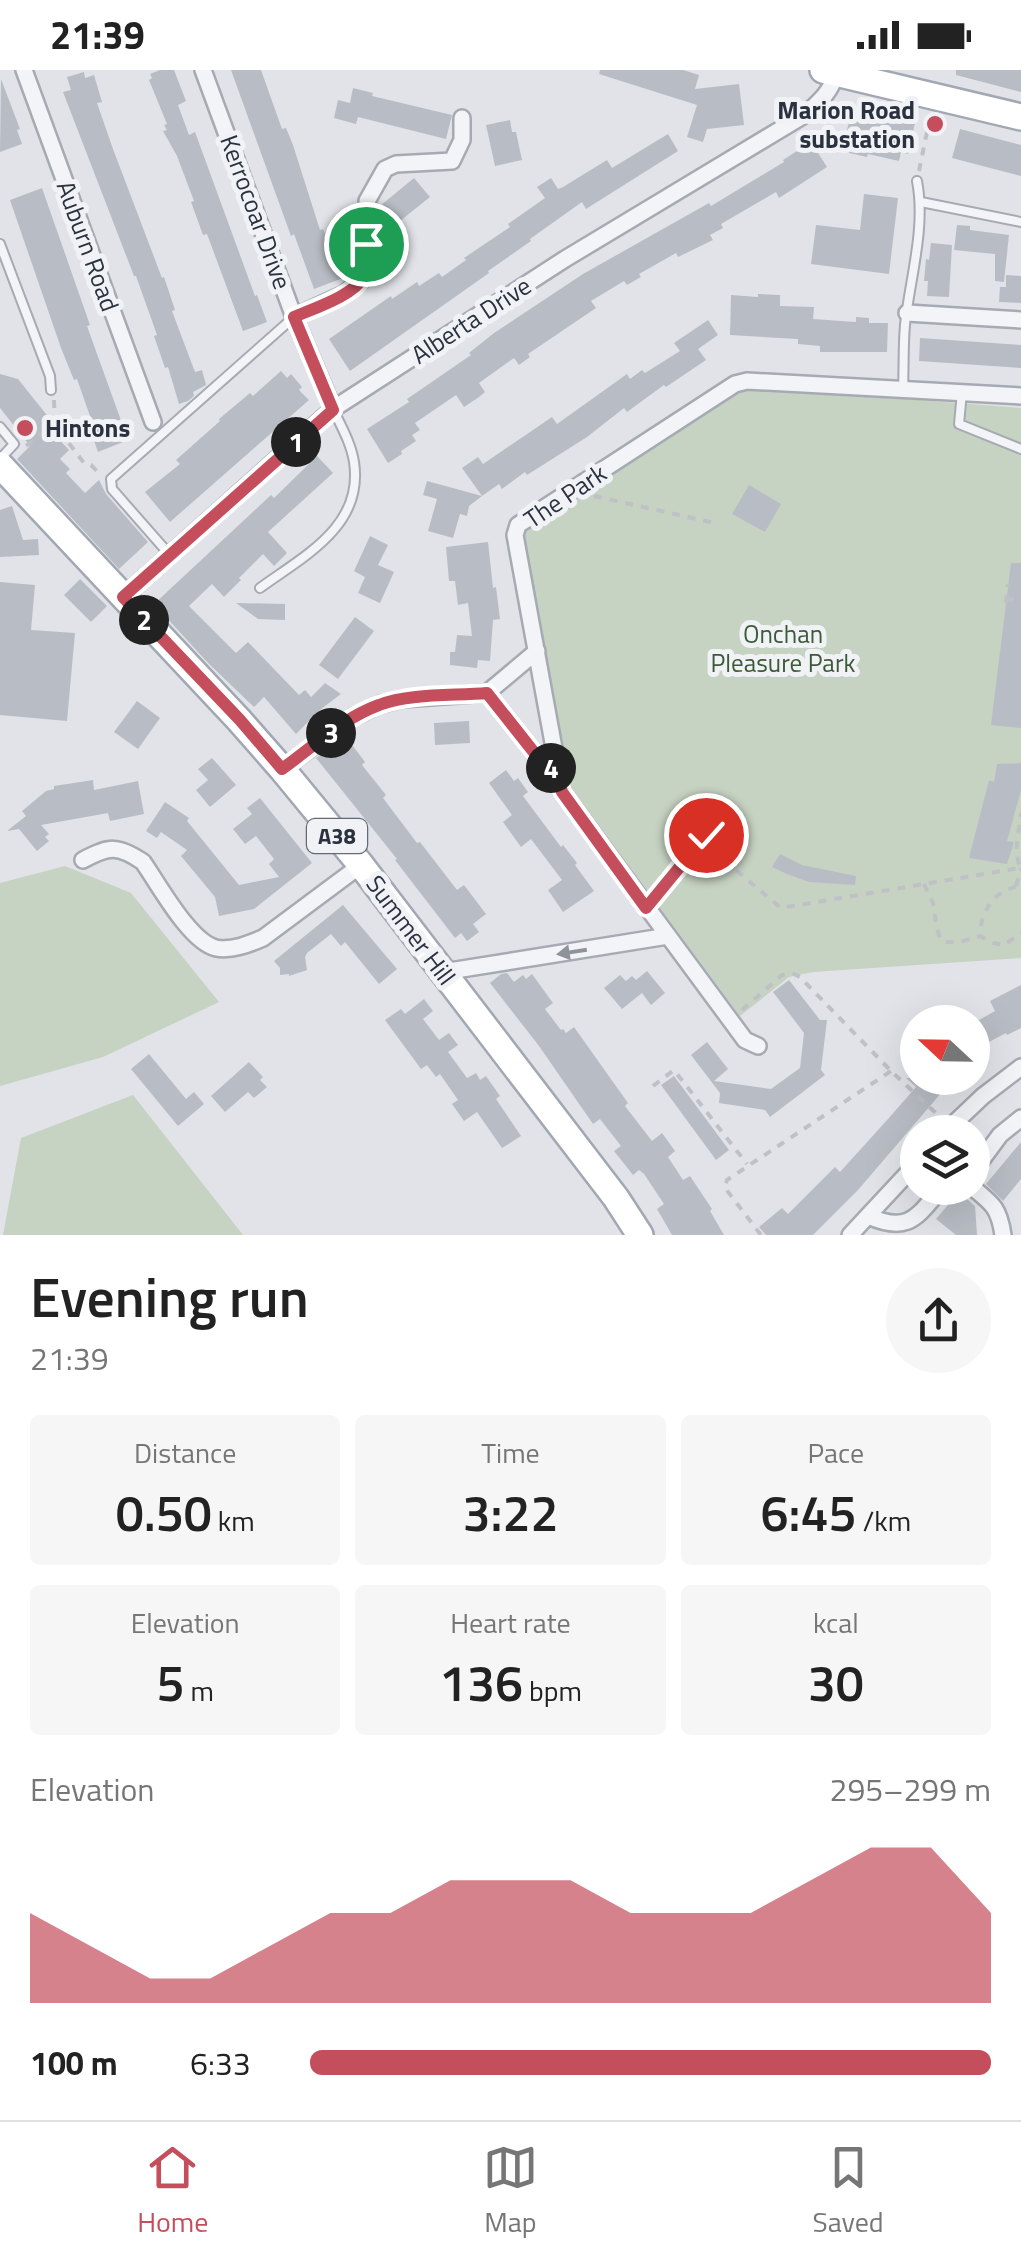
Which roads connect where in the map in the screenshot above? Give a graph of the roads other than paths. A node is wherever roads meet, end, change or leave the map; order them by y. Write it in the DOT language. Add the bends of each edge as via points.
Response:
graph roads {
  1 [pos="24,70"];
  2 [pos="203,70"];
  3 [pos="830,71"];
  4 [pos="879,76"];
  5 [pos="1021,117"];
  6 [pos="462,118"];
  7 [pos="916,181"];
  8 [pos="921,202"];
  9 [pos="1021,222"];
  10 [pos="0,244"];
  11 [pos="908,313"];
  12 [pos="294,317"];
  13 [pos="1021,320"];
  14 [pos="903,389"];
  15 [pos="51,390"];
  16 [pos="962,392"];
  17 [pos="1021,396"];
  18 [pos="333,410"];
  19 [pos="153,422"];
  20 [pos="0,426"];
  21 [pos="1021,449"];
  22 [pos="7,458"];
  23 [pos="170,555"];
  24 [pos="260,588"];
  25 [pos="123,597"];
  26 [pos="537,650"];
  27 [pos="487,693"];
  28 [pos="282,769"];
  29 [pos="557,771"];
  30 [pos="83,860"];
  31 [pos="362,865"];
  32 [pos="668,936"];
  33 [pos="443,972"];
  34 [pos="758,1046"];
  35 [pos="1018,1075"];
  36 [pos="967,1115"];
  37 [pos="1021,1118"];
  38 [pos="990,1148"];
  39 [pos="900,1181"];
  40 [pos="990,1203"];
  41 [pos="931,1205"];
  42 [pos="868,1216"];
  43 [pos="640,1235"];
  44 [pos="850,1235"];
  45 [pos="1003,1235"];
  1 -- 19 [label="street, Auburn Road"];
  2 -- 12 [label="street, Kerrocoar Drive"];
  3 -- 4 [label="main road"];
  3 -- 18 [label="street, Alberta Drive" via="832,86 806,114"];
  4 -- 5 [label="main road"];
  6 -- 12 [label="street" via="452,161 384,169 367,200 362,280"];
  7 -- 8 [label="lane"];
  8 -- 9 [label="lane"];
  8 -- 11 [label="lane"];
  10 -- 15 [label="lane"];
  11 -- 13 [label="street"];
  11 -- 14 [label="lane"];
  12 -- 18 [label="street, Kerrocoar Drive"];
  12 -- 23 [label="lane" via="111,480"];
  14 -- 16 [label="street, The Park"];
  14 -- 26 [label="street, The Park" via="736,384 518,525"];
  16 -- 17 [label="street, The Park"];
  16 -- 21 [label="lane" via="959,424"];
  18 -- 23 [label="street, Alberta Drive"];
  18 -- 24 [label="lane" via="354,464 350,506 322,542"];
  20 -- 22 [label="lane" via="14,444"];
  22 -- 25 [label="main road, Summer Hill / A38"];
  23 -- 25 [label="street, Alberta Drive"];
  25 -- 28 [label="main road, Summer Hill / A38"];
  26 -- 27 [label="street"];
  26 -- 29 [label="street, The Park"];
  27 -- 28 [label="street" via="381,704"];
  27 -- 29 [label="street" via="544,765"];
  28 -- 31 [label="main road, Summer Hill / A38"];
  29 -- 32 [label="street, The Park" via="562,792"];
  30 -- 31 [label="street" via="112,848 143,862 192,932 220,949 263,938"];
  31 -- 33 [label="main road, Summer Hill / A38"];
  32 -- 33 [label="street, one-way"];
  32 -- 34 [label="street, The Park" via="746,1040"];
  33 -- 43 [label="main road, Summer Hill / A38"];
  35 -- 36 [label="street"];
  37 -- 38 [label="street"];
  39 -- 42 [label="street"];
  40 -- 45 [label="street"];
  41 -- 42 [label="street" via="906,1231 888,1230"];
  42 -- 44 [label="street"];
}
